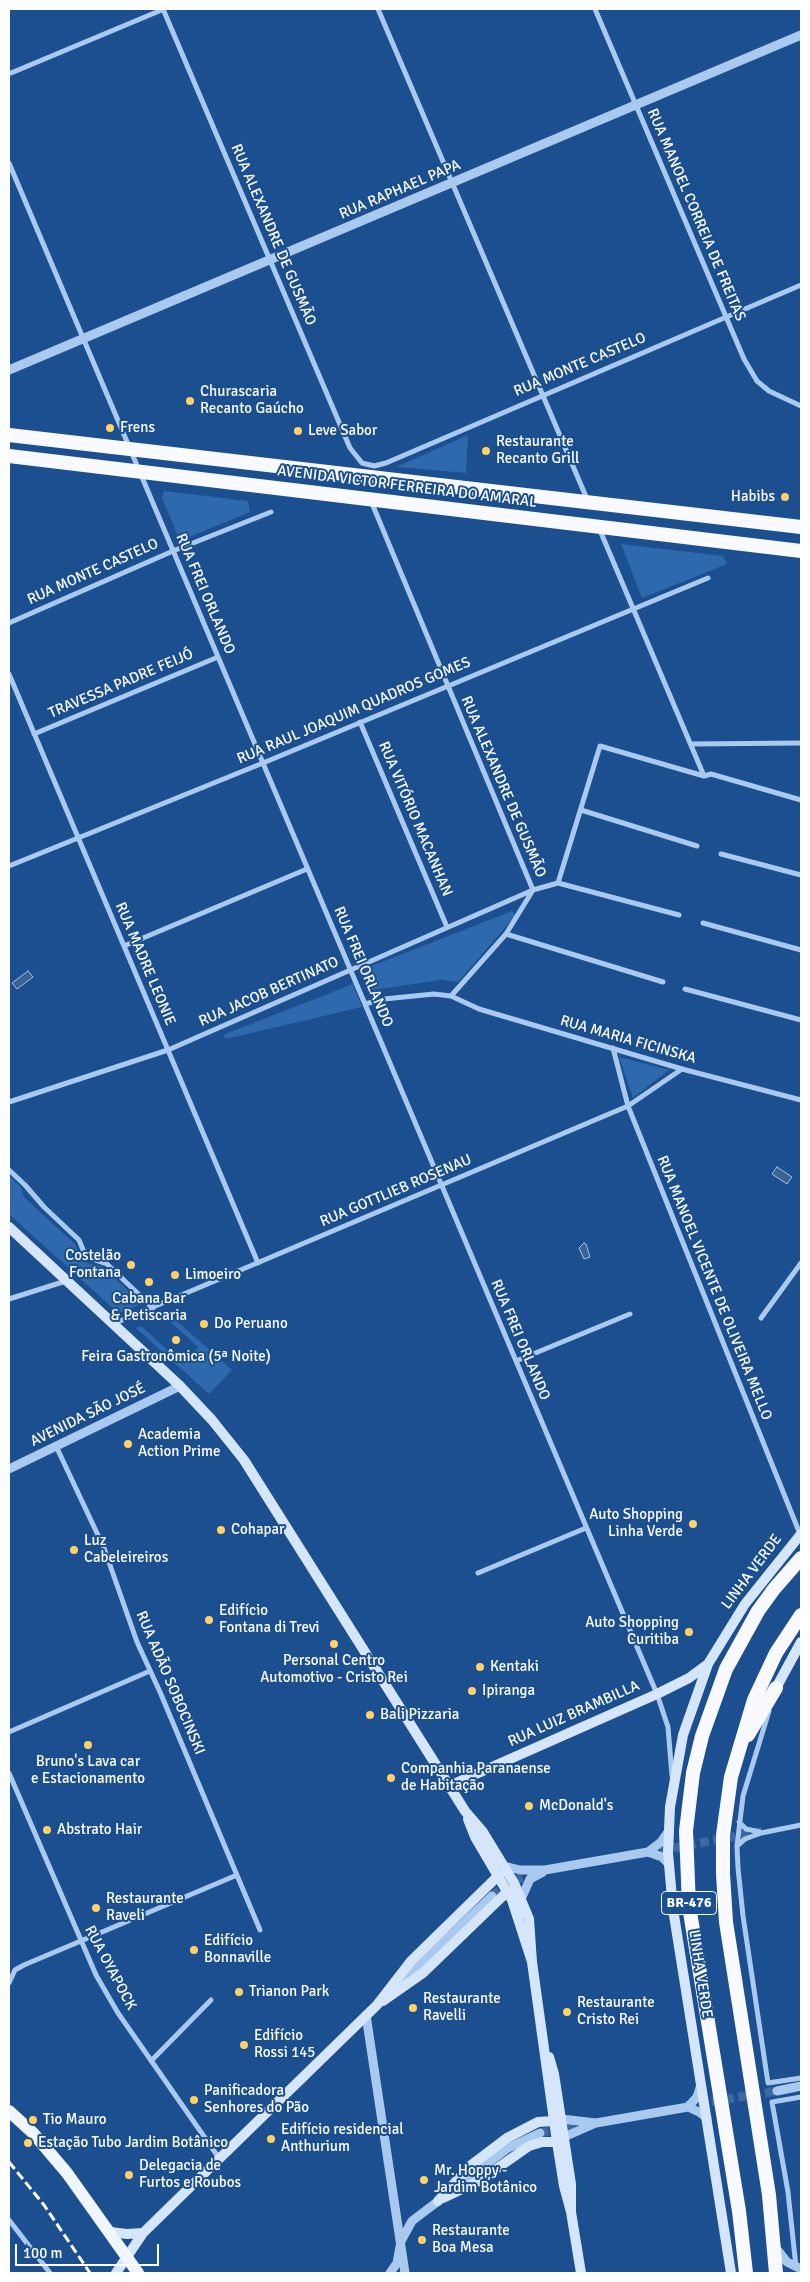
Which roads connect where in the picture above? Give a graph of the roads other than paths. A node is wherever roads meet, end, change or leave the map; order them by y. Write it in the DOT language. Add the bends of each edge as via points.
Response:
graph roads {
  1 [pos="163,9"];
  2 [pos="378,9"];
  3 [pos="595,9"];
  4 [pos="801,35"];
  5 [pos="11,73"];
  6 [pos="636,105"];
  7 [pos="9,163"];
  8 [pos="452,182"];
  9 [pos="270,259"];
  10 [pos="801,285"];
  11 [pos="726,318"];
  12 [pos="83,338"];
  13 [pos="9,370"];
  14 [pos="542,394"];
  15 [pos="801,406"];
  16 [pos="9,434"];
  17 [pos="130,449"];
  18 [pos="9,456"];
  19 [pos="368,465"];
  20 [pos="139,471"];
  21 [pos="370,499"];
  22 [pos="588,502"];
  23 [pos="270,512"];
  24 [pos="598,526"];
  25 [pos="801,527"];
  26 [pos="173,551"];
  27 [pos="801,551"];
  28 [pos="708,578"];
  29 [pos="633,608"];
  30 [pos="9,623"];
  31 [pos="218,657"];
  32 [pos="9,674"];
  33 [pos="447,685"];
  34 [pos="360,722"];
  35 [pos="34,734"];
  36 [pos="801,742"];
  37 [pos="691,744"];
  38 [pos="263,763"];
  39 [pos="704,776"];
  40 [pos="801,800"];
  41 [pos="580,810"];
  42 [pos="78,837"];
  43 [pos="697,846"];
  44 [pos="721,854"];
  45 [pos="9,866"];
  46 [pos="307,869"];
  47 [pos="801,875"];
  48 [pos="558,883"];
  49 [pos="533,890"];
  50 [pos="679,915"];
  51 [pos="704,923"];
  52 [pos="447,927"];
  53 [pos="506,934"];
  54 [pos="124,946"];
  55 [pos="801,950"];
  56 [pos="350,970"];
  57 [pos="662,982"];
  58 [pos="685,989"];
  59 [pos="451,996"];
  60 [pos="365,1004"];
  61 [pos="801,1020"];
  62 [pos="612,1048"];
  63 [pos="168,1050"];
  64 [pos="682,1069"];
  65 [pos="801,1100"];
  66 [pos="9,1102"];
  67 [pos="628,1106"];
  68 [pos="9,1170"];
  69 [pos="441,1185"];
  70 [pos="9,1227"];
  71 [pos="258,1263"];
  72 [pos="801,1263"];
  73 [pos="66,1280"];
  74 [pos="9,1299"];
  75 [pos="153,1308"];
  76 [pos="630,1314"];
  77 [pos="761,1318"];
  78 [pos="113,1324"];
  79 [pos="516,1361"];
  80 [pos="180,1386"];
  81 [pos="56,1446"];
  82 [pos="9,1469"];
  83 [pos="586,1528"];
  84 [pos="801,1534"];
  85 [pos="801,1558"];
  86 [pos="478,1573"];
  87 [pos="801,1614"];
  88 [pos="800,1646"];
  89 [pos="708,1664"];
  90 [pos="150,1671"];
  91 [pos="776,1688"];
  92 [pos="657,1694"];
  93 [pos="9,1732"];
  94 [pos="737,1755"];
  95 [pos="9,1774"];
  96 [pos="449,1786"];
  97 [pos="672,1787"];
  98 [pos="739,1822"];
  99 [pos="801,1825"];
  100 [pos="668,1832"];
  101 [pos="760,1832"];
  102 [pos="737,1846"];
  103 [pos="648,1852"];
  104 [pos="669,1864"];
  105 [pos="501,1870"];
  106 [pos="545,1870"];
  107 [pos="237,1875"];
  108 [pos="508,1891"];
  109 [pos="492,1896"];
  110 [pos="522,1897"];
  111 [pos="260,1930"];
  112 [pos="80,1941"];
  113 [pos="532,1962"];
  114 [pos="9,1982"];
  115 [pos="211,2000"];
  116 [pos="377,2005"];
  117 [pos="366,2015"];
  118 [pos="151,2061"];
  119 [pos="801,2078"];
  120 [pos="702,2085"];
  121 [pos="801,2086"];
  122 [pos="777,2091"];
  123 [pos="801,2097"];
  124 [pos="688,2107"];
  125 [pos="9,2111"];
  126 [pos="707,2118"];
  127 [pos="557,2120"];
  128 [pos="596,2123"];
  129 [pos="540,2133"];
  130 [pos="560,2140"];
  131 [pos="219,2158"];
  132 [pos="438,2201"];
  133 [pos="9,2220"];
  134 [pos="110,2232"];
  135 [pos="142,2233"];
  136 [pos="400,2241"];
  137 [pos="775,2247"];
  138 [pos="127,2257"];
  139 [pos="799,2269"];
  140 [pos="730,2271"];
  141 [pos="50,2273"];
  142 [pos="116,2273"];
  143 [pos="138,2273"];
  144 [pos="390,2273"];
  145 [pos="405,2273"];
  146 [pos="581,2273"];
  147 [pos="746,2273"];
  148 [pos="776,2273"];
  1 -- 5 [label="street"];
  1 -- 9 [label="street, RUA ALEXANDRE DE GUSMÃO"];
  2 -- 8 [label="street"];
  3 -- 6 [label="street, RUA MANOEL CORREIA DE FREITAS"];
  4 -- 6 [label="street, RUA RAPHAEL PAPA"];
  6 -- 8 [label="street, RUA RAPHAEL PAPA"];
  6 -- 11 [label="street, RUA MANOEL CORREIA DE FREITAS"];
  7 -- 12 [label="street, RUA FREI ORLANDO"];
  8 -- 9 [label="street, RUA RAPHAEL PAPA"];
  8 -- 14 [label="street"];
  9 -- 12 [label="street, RUA RAPHAEL PAPA"];
  9 -- 19 [label="street, RUA ALEXANDRE DE GUSMÃO" via="350,448 356,459"];
  10 -- 11 [label="street, RUA MONTE CASTELO"];
  11 -- 14 [label="street, RUA MONTE CASTELO"];
  11 -- 15 [label="street, RUA MANOEL CORREIA DE FREITAS" via="757,381 785,400"];
  12 -- 13 [label="street, RUA RAPHAEL PAPA"];
  12 -- 17 [label="street, RUA FREI ORLANDO"];
  14 -- 19 [label="street, RUA MONTE CASTELO" via="386,463"];
  14 -- 22 [label="street"];
  16 -- 17 [label="highway, AVENIDA VICTOR FERREIRA DO AMARAL"];
  17 -- 20 [label="street, RUA FREI ORLANDO"];
  17 -- 22 [label="highway, AVENIDA VICTOR FERREIRA DO AMARAL"];
  18 -- 20 [label="highway, AVENIDA VICTOR FERREIRA DO AMARAL"];
  20 -- 21 [label="highway, AVENIDA VICTOR FERREIRA DO AMARAL"];
  20 -- 26 [label="street, RUA FREI ORLANDO"];
  21 -- 24 [label="highway, AVENIDA VICTOR FERREIRA DO AMARAL"];
  21 -- 33 [label="street, RUA ALEXANDRE DE GUSMÃO"];
  22 -- 25 [label="highway, AVENIDA VICTOR FERREIRA DO AMARAL"];
  23 -- 26 [label="street, RUA MONTE CASTELO"];
  24 -- 27 [label="highway, AVENIDA VICTOR FERREIRA DO AMARAL"];
  24 -- 29 [label="street"];
  26 -- 30 [label="street, RUA MONTE CASTELO"];
  26 -- 31 [label="street, RUA FREI ORLANDO"];
  28 -- 29 [label="street, RUA RAUL JOAQUIM QUADROS GOMES"];
  29 -- 33 [label="street, RUA RAUL JOAQUIM QUADROS GOMES"];
  29 -- 37 [label="street"];
  31 -- 35 [label="street, TRAVESSA PADRE FEIJÓ"];
  31 -- 38 [label="street, RUA FREI ORLANDO"];
  32 -- 35 [label="street, RUA MADRE LEONIE"];
  33 -- 34 [label="street, RUA RAUL JOAQUIM QUADROS GOMES"];
  33 -- 49 [label="street, RUA ALEXANDRE DE GUSMÃO"];
  34 -- 38 [label="street, RUA RAUL JOAQUIM QUADROS GOMES"];
  34 -- 52 [label="street, RUA VITÓRIO MACANHAN"];
  35 -- 42 [label="street, RUA MADRE LEONIE"];
  36 -- 37 [label="street"];
  37 -- 39 [label="street"];
  38 -- 42 [label="street, RUA RAUL JOAQUIM QUADROS GOMES"];
  38 -- 46 [label="street, RUA FREI ORLANDO"];
  39 -- 40 [label="street" via="710,774"];
  39 -- 41 [label="street" via="600,746"];
  41 -- 43 [label="street"];
  41 -- 48 [label="street"];
  42 -- 45 [label="street, RUA RAUL JOAQUIM QUADROS GOMES"];
  42 -- 54 [label="street, RUA MADRE LEONIE"];
  44 -- 47 [label="street"];
  46 -- 54 [label="street"];
  46 -- 56 [label="street, RUA FREI ORLANDO"];
  48 -- 49 [label="street, RUA JACOB BERTINATO"];
  48 -- 50 [label="street"];
  49 -- 52 [label="street, RUA JACOB BERTINATO"];
  49 -- 53 [label="street"];
  51 -- 55 [label="street"];
  52 -- 56 [label="street, RUA JACOB BERTINATO"];
  53 -- 57 [label="street"];
  53 -- 59 [label="street"];
  54 -- 63 [label="street, RUA MADRE LEONIE"];
  56 -- 60 [label="street, RUA FREI ORLANDO"];
  56 -- 63 [label="street, RUA JACOB BERTINATO"];
  58 -- 61 [label="street"];
  59 -- 60 [label="street" via="434,994"];
  59 -- 62 [label="street, RUA MARIA FICINSKA" via="479,1009"];
  60 -- 69 [label="street, RUA FREI ORLANDO"];
  62 -- 64 [label="street, RUA MARIA FICINSKA"];
  62 -- 67 [label="street, RUA MANOEL VICENTE DE OLIVEIRA MELLO"];
  63 -- 66 [label="street, RUA JACOB BERTINATO"];
  63 -- 71 [label="street, RUA MADRE LEONIE"];
  64 -- 65 [label="street, RUA MARIA FICINSKA"];
  64 -- 67 [label="street, RUA GOTTLIEB ROSENAU"];
  67 -- 69 [label="street, RUA GOTTLIEB ROSENAU"];
  67 -- 84 [label="street, RUA MANOEL VICENTE DE OLIVEIRA MELLO"];
  68 -- 75 [label="street" via="79,1240 86,1257 107,1264"];
  69 -- 71 [label="street, RUA GOTTLIEB ROSENAU"];
  69 -- 79 [label="street, RUA FREI ORLANDO"];
  70 -- 73 [label="main road"];
  71 -- 75 [label="street, RUA GOTTLIEB ROSENAU"];
  72 -- 77 [label="street"];
  73 -- 74 [label="street"];
  73 -- 78 [label="main road"];
  75 -- 78 [label="street, RUA GOTTLIEB ROSENAU"];
  76 -- 79 [label="street"];
  78 -- 80 [label="main road"];
  79 -- 83 [label="street, RUA FREI ORLANDO"];
  80 -- 81 [label="street, AVENIDA SÃO JOSÉ"];
  80 -- 96 [label="main road" via="218,1426 259,1482"];
  81 -- 82 [label="street, AVENIDA SÃO JOSÉ"];
  81 -- 90 [label="street, RUA ADÃO SOBOCINSKI" via="104,1548"];
  83 -- 86 [label="street"];
  83 -- 92 [label="street, RUA FREI ORLANDO"];
  84 -- 89 [label="main road, LINHA VERDE" via="745,1604"];
  85 -- 147 [label="highway, LINHA VERDE / BR-476" via="758,1611 726,1669 702,1736 693,1773 686,1831 689,1906 739,2211"];
  87 -- 94 [label="highway, BR-476" via="764,1677"];
  88 -- 91 [label="main road"];
  89 -- 92 [label="main road, RUA LUIZ BRAMBILLA"];
  89 -- 97 [label="main road, LINHA VERDE" via="688,1719"];
  90 -- 93 [label="street"];
  90 -- 107 [label="street, RUA ADÃO SOBOCINSKI"];
  91 -- 94 [label="highway"];
  91 -- 98 [label="street" via="746,1785"];
  92 -- 96 [label="main road, RUA LUIZ BRAMBILLA"];
  92 -- 97 [label="street, RUA FREI ORLANDO" via="668,1727"];
  94 -- 137 [label="highway, BR-476" via="724,1816 724,1896 730,1952 770,2195"];
  95 -- 112 [label="street, RUA OYAPOCK"];
  96 -- 105 [label="main road" via="476,1837"];
  97 -- 100 [label="main road, LINHA VERDE"];
  98 -- 101 [label="street"];
  98 -- 102 [label="street"];
  99 -- 101 [label="street"];
  100 -- 103 [label="street"];
  100 -- 104 [label="main road, LINHA VERDE"];
  101 -- 102 [label="street"];
  102 -- 119 [label="street" via="742,1909 768,2083"];
  103 -- 104 [label="street" via="662,1857"];
  103 -- 106 [label="street"];
  104 -- 120 [label="main road, LINHA VERDE" via="675,1922"];
  105 -- 106 [label="street"];
  105 -- 108 [label="main road"];
  105 -- 110 [label="main road"];
  105 -- 116 [label="main road" via="415,1956"];
  106 -- 110 [label="street" via="530,1879"];
  107 -- 111 [label="street, RUA ADÃO SOBOCINSKI"];
  107 -- 112 [label="street"];
  108 -- 113 [label="main road"];
  108 -- 116 [label="main road" via="423,1973"];
  109 -- 116 [label="street"];
  110 -- 113 [label="main road" via="529,1919"];
  112 -- 114 [label="street" via="19,1967"];
  112 -- 118 [label="street, RUA OYAPOCK" via="106,1994"];
  113 -- 127 [label="main road" via="546,2073"];
  115 -- 118 [label="street"];
  116 -- 117 [label="main road"];
  117 -- 131 [label="main road"];
  117 -- 136 [label="street"];
  118 -- 131 [label="street, RUA OYAPOCK"];
  120 -- 124 [label="street"];
  120 -- 126 [label="main road, LINHA VERDE"];
  121 -- 122 [label="street"];
  123 -- 139 [label="street" via="772,2102"];
  124 -- 126 [label="street"];
  124 -- 128 [label="street"];
  125 -- 134 [label="main road" via="50,2153"];
  126 -- 140 [label="main road, LINHA VERDE"];
  127 -- 128 [label="street"];
  127 -- 130 [label="main road"];
  127 -- 132 [label="main road" via="534,2124 507,2138 470,2166"];
  128 -- 130 [label="street"];
  129 -- 132 [label="street" via="508,2148"];
  130 -- 132 [label="main road" via="529,2146 479,2181"];
  130 -- 146 [label="main road" via="564,2186 572,2212"];
  131 -- 135 [label="main road"];
  132 -- 136 [label="street" via="412,2221"];
  133 -- 141 [label="street"];
  134 -- 135 [label="main road"];
  134 -- 138 [label="main road"];
  135 -- 138 [label="main road"];
  136 -- 144 [label="street" via="397,2263"];
  136 -- 145 [label="street"];
  137 -- 139 [label="street" via="787,2262"];
  137 -- 148 [label="highway, BR-476"];
  138 -- 142 [label="main road"];
  138 -- 143 [label="main road"];
}
